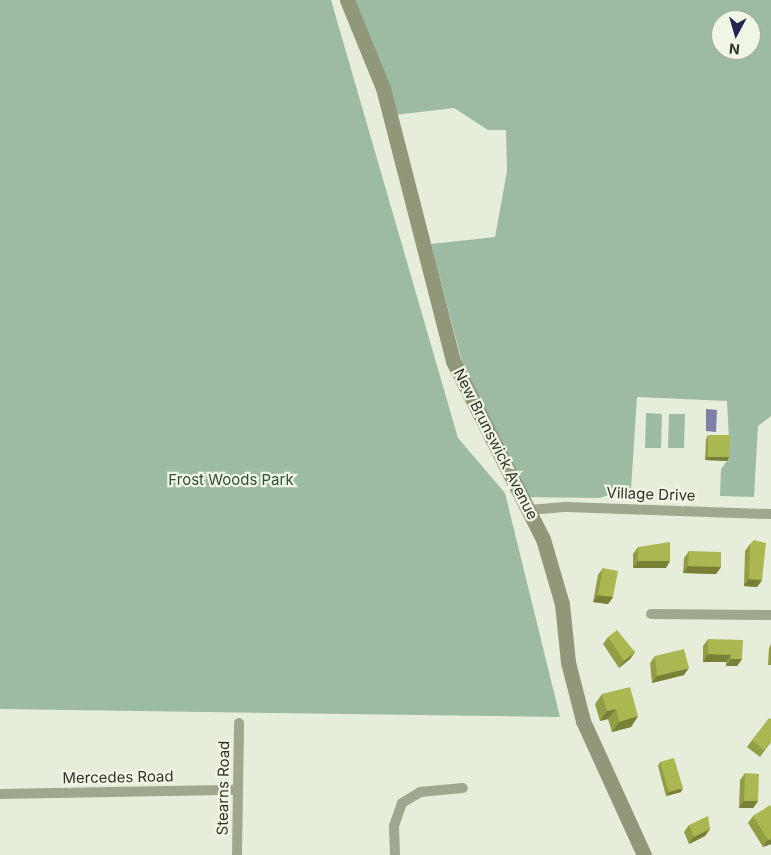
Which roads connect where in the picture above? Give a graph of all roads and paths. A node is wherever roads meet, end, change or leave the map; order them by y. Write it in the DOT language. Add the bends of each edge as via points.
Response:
graph roads {
  1 [pos="347,0"];
  2 [pos="530,510"];
  3 [pos="771,514"];
  4 [pos="651,614"];
  5 [pos="771,615"];
  6 [pos="239,722"];
  7 [pos="463,788"];
  8 [pos="237,790"];
  9 [pos="0,794"];
  10 [pos="237,855"];
  11 [pos="395,855"];
  12 [pos="644,855"];
  1 -- 2 [label="street, New Brunswick Avenue" via="383,88 453,361"];
  2 -- 3 [label="street, Village Drive" via="586,507"];
  2 -- 12 [label="street, New Brunswick Avenue" via="554,571 583,721"];
  4 -- 5 [label="street"];
  6 -- 8 [label="street, Stearns Road"];
  7 -- 11 [label="street" via="420,792 402,804 394,826"];
  8 -- 9 [label="street, Mercedes Road"];
  8 -- 10 [label="street, Stearns Road"];
}
